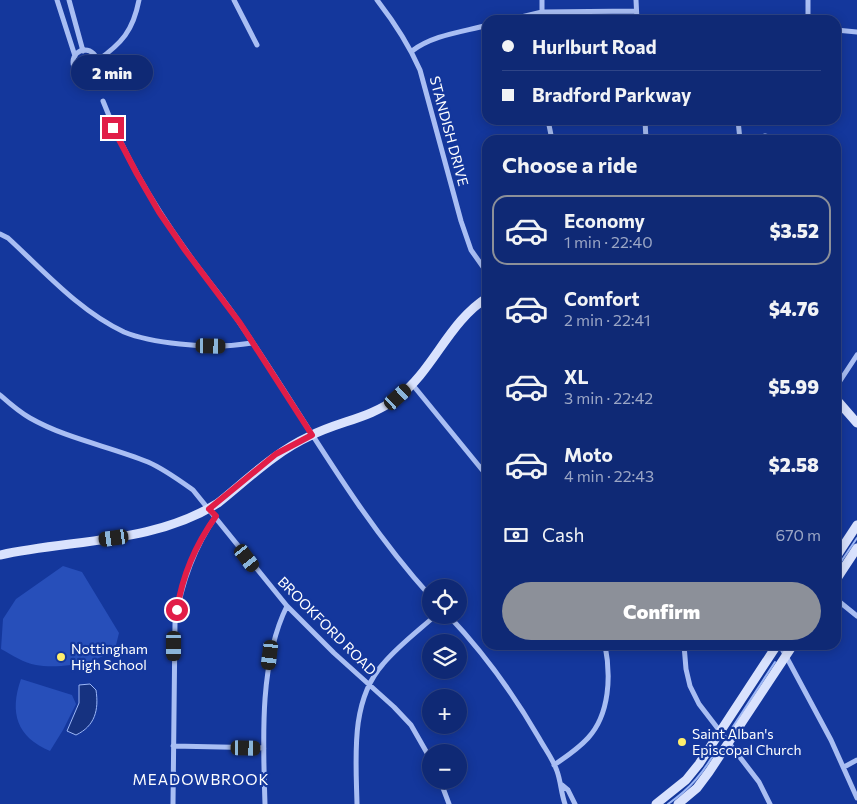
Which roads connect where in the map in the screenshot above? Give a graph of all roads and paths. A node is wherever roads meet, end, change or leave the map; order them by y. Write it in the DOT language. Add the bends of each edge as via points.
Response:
graph roads {
  1 [pos="58,0"];
  2 [pos="69,0"];
  3 [pos="139,0"];
  4 [pos="234,0"];
  5 [pos="377,0"];
  6 [pos="542,0"];
  7 [pos="636,0"];
  8 [pos="808,0"];
  9 [pos="636,10"];
  10 [pos="542,12"];
  11 [pos="529,15"];
  12 [pos="636,15"];
  13 [pos="808,15"];
  14 [pos="482,26"];
  15 [pos="841,30"];
  16 [pos="857,32"];
  17 [pos="257,45"];
  18 [pos="83,51"];
  19 [pos="412,51"];
  20 [pos="75,56"];
  21 [pos="97,61"];
  22 [pos="103,101"];
  23 [pos="0,234"];
  24 [pos="482,266"];
  25 [pos="482,302"];
  26 [pos="252,343"];
  27 [pos="857,355"];
  28 [pos="841,379"];
  29 [pos="412,384"];
  30 [pos="0,395"];
  31 [pos="841,405"];
  32 [pos="857,423"];
  33 [pos="312,435"];
  34 [pos="482,470"];
  35 [pos="209,509"];
  36 [pos="216,516"];
  37 [pos="857,525"];
  38 [pos="857,548"];
  39 [pos="841,549"];
  40 [pos="0,555"];
  41 [pos="841,572"];
  42 [pos="422,587"];
  43 [pos="841,603"];
  44 [pos="287,606"];
  45 [pos="857,616"];
  46 [pos="426,624"];
  47 [pos="456,624"];
  48 [pos="606,650"];
  49 [pos="684,650"];
  50 [pos="776,650"];
  51 [pos="782,650"];
  52 [pos="790,650"];
  53 [pos="786,656"];
  54 [pos="370,684"];
  55 [pos="720,732"];
  56 [pos="728,743"];
  57 [pos="423,744"];
  58 [pos="173,746"];
  59 [pos="264,748"];
  60 [pos="857,760"];
  61 [pos="554,765"];
  62 [pos="844,767"];
  63 [pos="562,785"];
  64 [pos="443,789"];
  65 [pos="857,798"];
  66 [pos="679,803"];
  67 [pos="174,804"];
  68 [pos="265,804"];
  69 [pos="357,804"];
  70 [pos="449,804"];
  71 [pos="565,804"];
  72 [pos="575,804"];
  73 [pos="656,804"];
  74 [pos="770,804"];
  1 -- 20 [label="street"];
  2 -- 18 [label="street"];
  3 -- 21 [label="street" via="131,29 117,46"];
  4 -- 17 [label="street"];
  5 -- 19 [label="street, STANDISH DRIVE"];
  6 -- 10 [label="street"];
  7 -- 9 [label="street"];
  8 -- 13 [label="street"];
  9 -- 10 [label="street"];
  9 -- 12 [label="street"];
  10 -- 11 [label="street"];
  14 -- 19 [label="street" via="440,37"];
  15 -- 16 [label="street"];
  18 -- 20 [label="street"];
  18 -- 21 [label="street" via="90,52"];
  19 -- 24 [label="street, STANDISH DRIVE" via="425,86 471,250"];
  20 -- 21 [label="street" via="74,68 82,74 94,70"];
  22 -- 26 [label="street" via="113,128 159,212"];
  23 -- 26 [label="street" via="97,317 125,332 160,342 199,346"];
  25 -- 29 [label="street" via="464,316"];
  26 -- 33 [label="street"];
  27 -- 28 [label="street"];
  29 -- 33 [label="street" via="380,410"];
  29 -- 34 [label="street"];
  30 -- 35 [label="street, BROOKFORD ROAD" via="39,423 157,466 193,490"];
  31 -- 32 [label="street"];
  33 -- 35 [label="street" via="276,454"];
  33 -- 42 [label="street" via="374,529"];
  35 -- 36 [label="street, BROOKFORD ROAD"];
  35 -- 40 [label="street" via="164,528"];
  36 -- 44 [label="street, BROOKFORD ROAD"];
  36 -- 58 [label="street" via="202,537 179,596 174,646"];
  37 -- 39 [label="street"];
  38 -- 41 [label="street"];
  43 -- 45 [label="street"];
  44 -- 54 [label="street, BROOKFORD ROAD"];
  44 -- 59 [label="street" via="270,655"];
  46 -- 54 [label="street" via="382,665"];
  47 -- 61 [label="street" via="503,680"];
  48 -- 61 [label="street" via="608,684 597,724 575,751"];
  49 -- 55 [label="street" via="690,686"];
  50 -- 55 [label="street"];
  51 -- 53 [label="street"];
  52 -- 53 [label="street"];
  53 -- 56 [label="street"];
  53 -- 62 [label="street"];
  54 -- 57 [label="street, BROOKFORD ROAD" via="411,725"];
  54 -- 69 [label="street" via="358,725"];
  55 -- 56 [label="street"];
  55 -- 73 [label="street" via="686,780"];
  56 -- 66 [label="street" via="697,788"];
  56 -- 74 [label="street" via="759,782"];
  58 -- 59 [label="street"];
  58 -- 67 [label="street"];
  59 -- 68 [label="street"];
  60 -- 62 [label="street"];
  61 -- 63 [label="street"];
  62 -- 65 [label="street"];
  63 -- 71 [label="street"];
  63 -- 72 [label="street"];
  64 -- 70 [label="street"];
}
